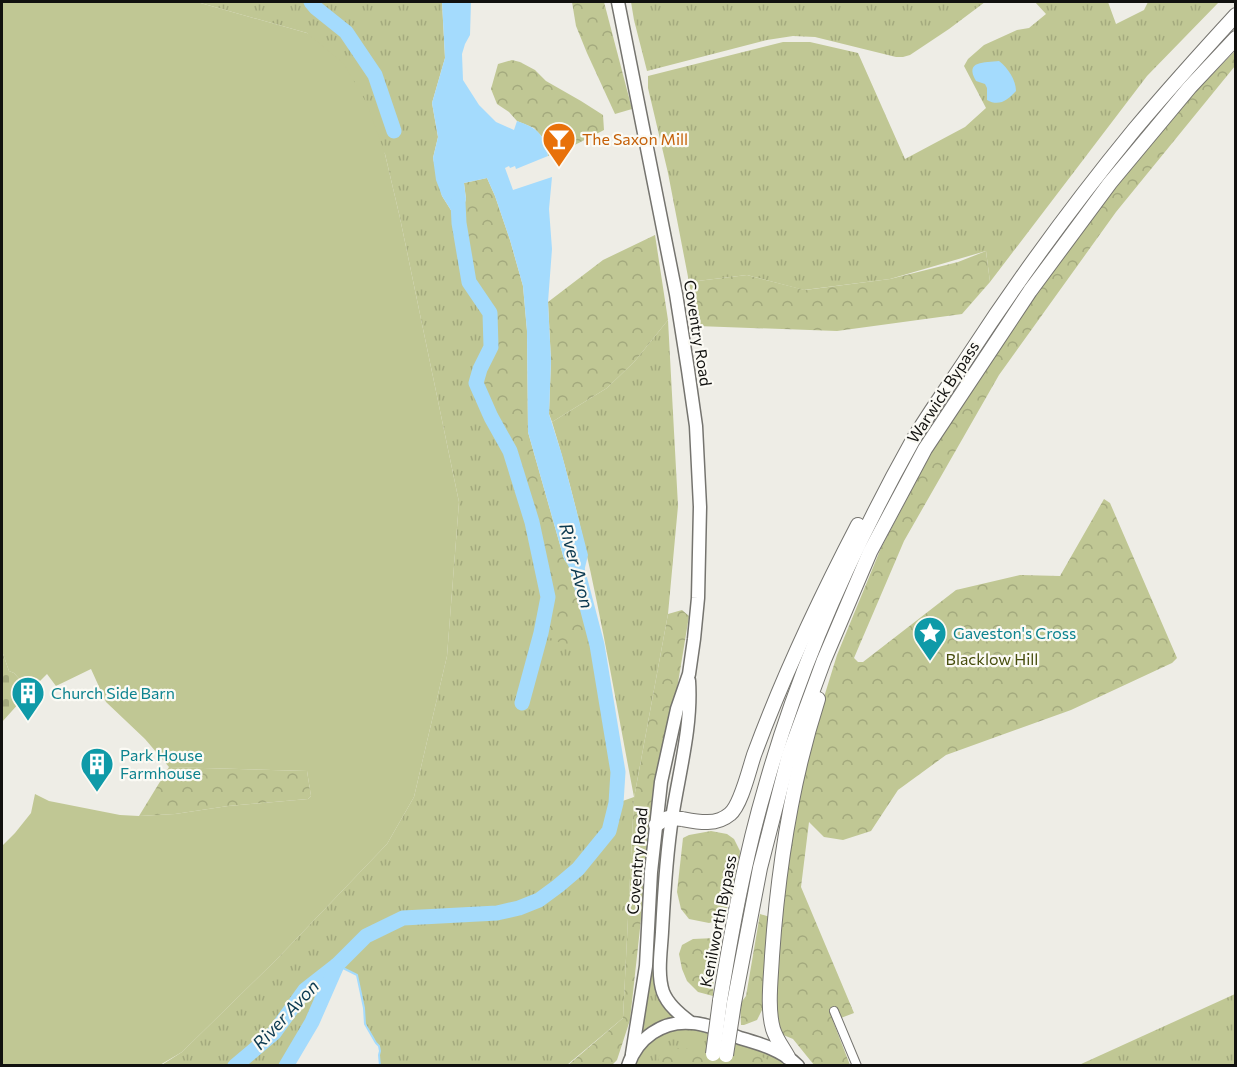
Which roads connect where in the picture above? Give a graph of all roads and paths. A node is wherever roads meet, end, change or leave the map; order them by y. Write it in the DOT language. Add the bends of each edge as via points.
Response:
graph roads {
  1 [pos="618,2"];
  2 [pos="1236,15"];
  3 [pos="1236,38"];
  4 [pos="915,438"];
  5 [pos="851,593"];
  6 [pos="689,674"];
  7 [pos="766,784"];
  8 [pos="672,817"];
  9 [pos="772,818"];
  10 [pos="656,825"];
  11 [pos="727,1002"];
  12 [pos="834,1011"];
  13 [pos="690,1022"];
  14 [pos="630,1060"];
  15 [pos="719,1060"];
  16 [pos="793,1061"];
  17 [pos="857,1065"];
  1 -- 6 [label="main road, Coventry Road" via="676,294 696,426 699,555"];
  2 -- 4 [label="highway, Warwick Bypass" via="1134,131 1050,238"];
  3 -- 5 [label="highway, Warwick Bypass" via="1110,183 1029,291 926,448"];
  4 -- 7 [label="highway, Warwick Bypass" via="841,581 797,691"];
  4 -- 8 [label="highway" via="882,483 813,615 770,711 734,810 715,822"];
  5 -- 9 [label="highway, Warwick Bypass" via="800,724"];
  5 -- 16 [label="highway" via="801,758 783,847 772,949 771,1014 774,1032"];
  6 -- 8 [label="main road, Coventry Road" via="690,707"];
  6 -- 10 [label="main road, Coventry Road" via="667,751"];
  7 -- 11 [label="highway, Kenilworth Bypass" via="738,899"];
  8 -- 10 [label="highway"];
  8 -- 13 [label="main road, Coventry Road" via="663,900 661,978 670,1004"];
  9 -- 11 [label="highway, Kenilworth Bypass"];
  10 -- 14 [label="main road, Coventry Road" via="646,966"];
  11 -- 15 [label="highway, Kenilworth Bypass, bridge"];
  12 -- 17 [label="street"];
  13 -- 14 [label="main road" via="656,1030 640,1042"];
  13 -- 16 [label="main road" via="768,1047"];
}
